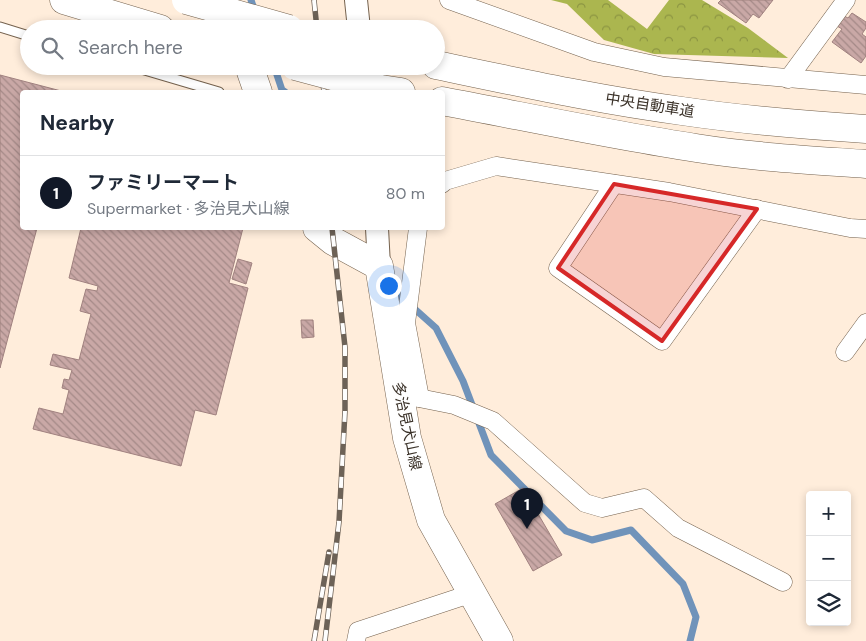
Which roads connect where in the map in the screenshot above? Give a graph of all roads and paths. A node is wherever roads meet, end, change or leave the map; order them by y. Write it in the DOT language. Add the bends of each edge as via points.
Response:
graph roads {
  1 [pos="64,0"];
  2 [pos="186,0"];
  3 [pos="225,0"];
  4 [pos="356,0"];
  5 [pos="449,0"];
  6 [pos="846,0"];
  7 [pos="130,20"];
  8 [pos="233,20"];
  9 [pos="257,20"];
  10 [pos="358,20"];
  11 [pos="0,27"];
  12 [pos="20,33"];
  13 [pos="445,67"];
  14 [pos="161,75"];
  15 [pos="252,75"];
  16 [pos="326,75"];
  17 [pos="370,75"];
  18 [pos="788,79"];
  19 [pos="866,85"];
  20 [pos="212,90"];
  21 [pos="257,90"];
  22 [pos="379,90"];
  23 [pos="381,90"];
  24 [pos="445,102"];
  25 [pos="866,129"];
  26 [pos="866,164"];
  27 [pos="445,181"];
  28 [pos="614,184"];
  29 [pos="757,209"];
  30 [pos="858,228"];
  31 [pos="319,230"];
  32 [pos="377,230"];
  33 [pos="418,230"];
  34 [pos="866,240"];
  35 [pos="379,266"];
  36 [pos="866,323"];
  37 [pos="845,352"];
  38 [pos="410,396"];
  39 [pos="783,582"];
  40 [pos="473,593"];
  41 [pos="356,641"];
  42 [pos="498,641"];
  1 -- 7 [label="main road"];
  2 -- 9 [label="main road, bridge"];
  3 -- 8 [label="main road"];
  4 -- 10 [label="street"];
  5 -- 18 [label="street" via="594,52 664,68"];
  6 -- 18 [label="street"];
  11 -- 12 [label="lane"];
  13 -- 25 [label="main road, 中央自動車道" via="680,111"];
  14 -- 20 [label="lane"];
  15 -- 21 [label="main road"];
  16 -- 22 [label="main road, bridge"];
  17 -- 23 [label="street"];
  18 -- 19 [label="street"];
  24 -- 26 [label="main road" via="698,148"];
  27 -- 28 [label="street" via="496,166"];
  28 -- 29 [label="street"];
  28 -- 29 [label="street" via="558,268 662,341"];
  29 -- 30 [label="street"];
  30 -- 34 [label="street"];
  31 -- 35 [label="main road"];
  32 -- 35 [label="street"];
  33 -- 38 [label="street" via="406,323"];
  35 -- 38 [label="main road, 多治見犬山線"];
  36 -- 37 [label="street"];
  38 -- 39 [label="street" via="454,405 493,421 585,503 602,508 644,498 678,528"];
  38 -- 40 [label="main road, 多治見犬山線" via="407,438 430,520"];
  40 -- 41 [label="street" via="358,631"];
  40 -- 42 [label="main road, 多治見犬山線"];
}
